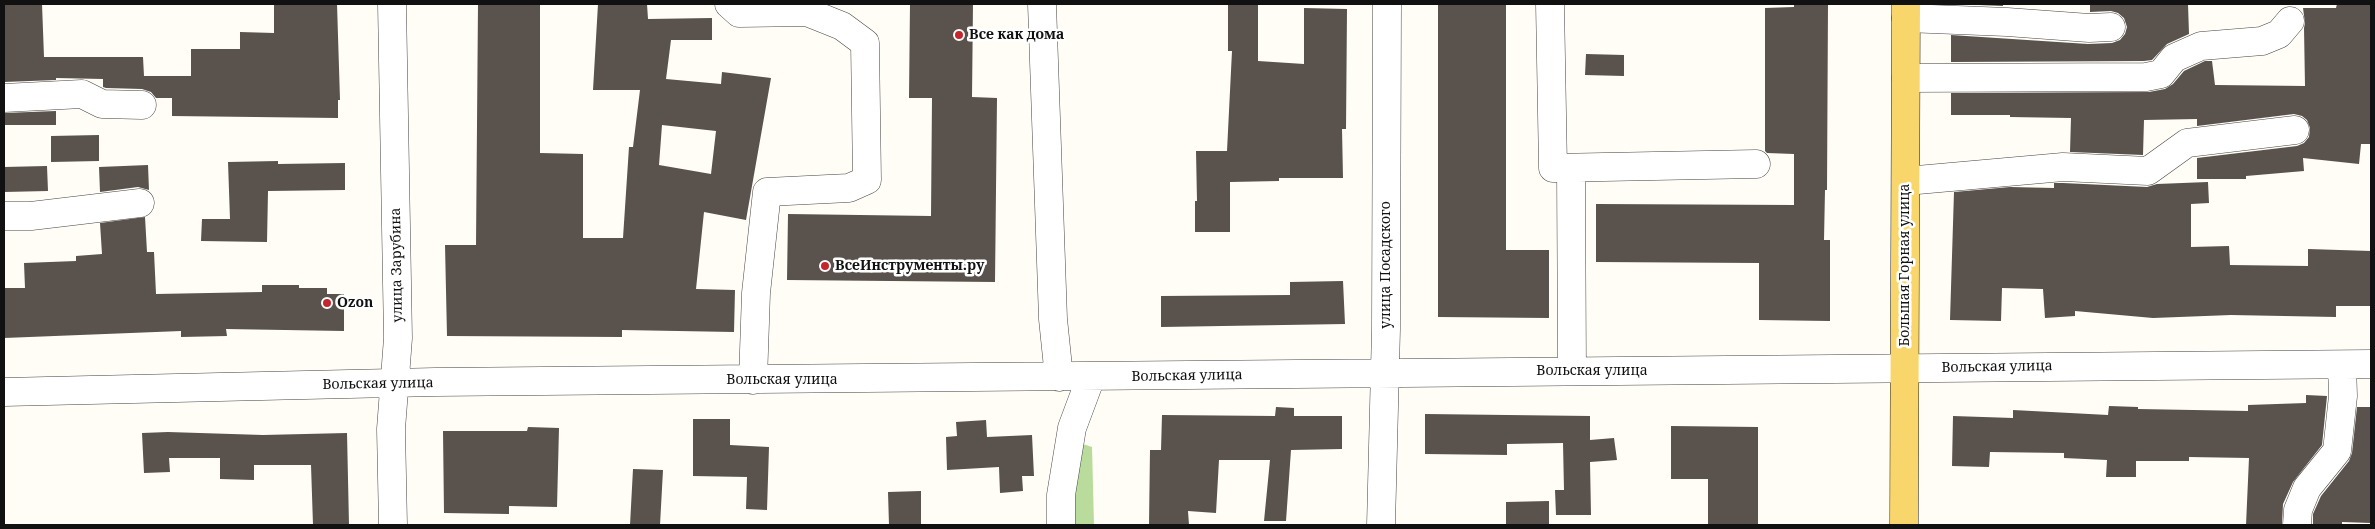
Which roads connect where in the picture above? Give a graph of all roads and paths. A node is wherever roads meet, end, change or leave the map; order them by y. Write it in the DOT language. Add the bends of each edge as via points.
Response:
graph roads {
  1 [pos="392,4"];
  2 [pos="729,4"];
  3 [pos="1042,4"];
  4 [pos="1387,4"];
  5 [pos="1550,4"];
  6 [pos="1906,11"];
  7 [pos="2290,22"];
  8 [pos="2110,27"];
  9 [pos="1906,78"];
  10 [pos="4,98"];
  11 [pos="142,105"];
  12 [pos="2295,130"];
  13 [pos="1756,164"];
  14 [pos="1571,168"];
  15 [pos="1906,181"];
  16 [pos="140,203"];
  17 [pos="4,216"];
  18 [pos="2371,364"];
  19 [pos="2342,365"];
  20 [pos="1904,369"];
  21 [pos="1572,371"];
  22 [pos="1385,373"];
  23 [pos="1059,377"];
  24 [pos="1091,377"];
  25 [pos="753,380"];
  26 [pos="395,385"];
  27 [pos="4,392"];
  28 [pos="393,525"];
  29 [pos="1061,525"];
  30 [pos="1381,525"];
  31 [pos="1904,525"];
  32 [pos="2297,525"];
  1 -- 26 [label="street, улица Зарубина" via="398,338"];
  2 -- 25 [label="street" via="740,14 807,12 842,26 865,43 867,180 849,188 767,192 756,293"];
  3 -- 23 [label="street" via="1053,319"];
  4 -- 22 [label="street, улица Посадского"];
  5 -- 14 [label="street" via="1553,168"];
  6 -- 8 [label="street" via="2007,22"];
  6 -- 9 [label="main road, Большая Горная улица"];
  7 -- 9 [label="street" via="2280,34 2262,41 2201,46 2174,58 2161,74 2146,77"];
  9 -- 15 [label="main road, Большая Горная улица"];
  10 -- 11 [label="street" via="82,94 102,104"];
  12 -- 15 [label="street" via="2187,143 2148,171 2062,167"];
  13 -- 14 [label="street"];
  14 -- 21 [label="street"];
  15 -- 20 [label="main road, Большая Горная улица"];
  16 -- 17 [label="street" via="31,216"];
  18 -- 19 [label="street, Вольская улица"];
  19 -- 20 [label="street, Вольская улица"];
  19 -- 32 [label="street" via="2343,396 2337,450 2307,488 2298,510"];
  20 -- 21 [label="street, Вольская улица"];
  20 -- 31 [label="main road, Большая Горная улица"];
  21 -- 22 [label="street, Вольская улица"];
  22 -- 24 [label="street, Вольская улица"];
  22 -- 30 [label="street, улица Посадского"];
  23 -- 24 [label="street, Вольская улица"];
  23 -- 25 [label="street, Вольская улица"];
  24 -- 29 [label="street" via="1072,428 1061,495"];
  25 -- 26 [label="street, Вольская улица"];
  26 -- 27 [label="street, Вольская улица"];
  26 -- 28 [label="street, улица Зарубина" via="391,429"];
}
